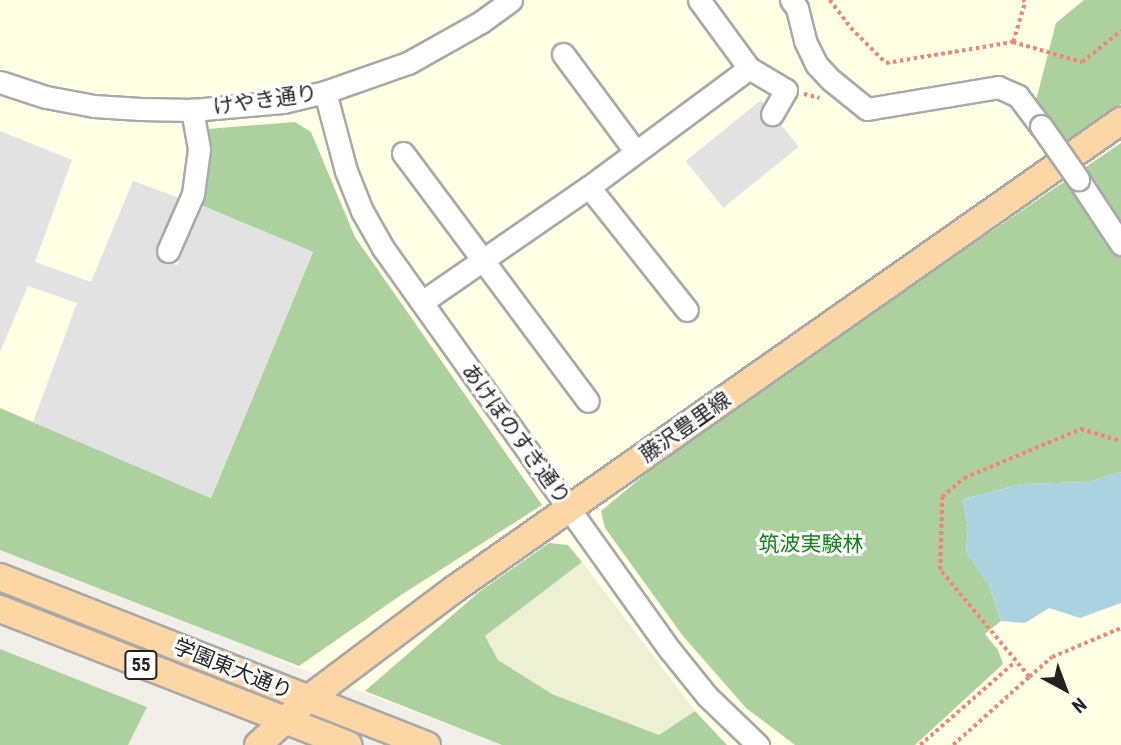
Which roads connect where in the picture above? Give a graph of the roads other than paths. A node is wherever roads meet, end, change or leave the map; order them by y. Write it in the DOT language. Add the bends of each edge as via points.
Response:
graph roads {
  1 [pos="511,0"];
  2 [pos="699,0"];
  3 [pos="791,0"];
  4 [pos="563,54"];
  5 [pos="749,68"];
  6 [pos="0,82"];
  7 [pos="325,92"];
  8 [pos="192,110"];
  9 [pos="772,114"];
  10 [pos="1121,121"];
  11 [pos="635,151"];
  12 [pos="403,153"];
  13 [pos="589,187"];
  14 [pos="1121,244"];
  15 [pos="168,251"];
  16 [pos="483,260"];
  17 [pos="422,302"];
  18 [pos="687,310"];
  19 [pos="588,401"];
  20 [pos="569,508"];
  21 [pos="0,577"];
  22 [pos="0,609"];
  23 [pos="308,699"];
  24 [pos="283,720"];
  25 [pos="258,745"];
  26 [pos="348,745"];
  27 [pos="427,745"];
  28 [pos="758,745"];
  1 -- 7 [label="street, けやき通り" via="408,63"];
  2 -- 5 [label="street"];
  3 -- 14 [label="street, bridge" via="816,64 867,109 998,87 1018,96"];
  4 -- 11 [label="street"];
  5 -- 9 [label="street" via="786,90"];
  5 -- 11 [label="street"];
  6 -- 8 [label="street, けやき通り" via="94,106"];
  7 -- 8 [label="street, けやき通り" via="283,102"];
  7 -- 17 [label="street, あけぼのすぎ通り" via="362,211"];
  8 -- 15 [label="street" via="199,149 193,194"];
  10 -- 20 [label="main road, 藤沢豊里線"];
  11 -- 13 [label="street"];
  12 -- 16 [label="street"];
  13 -- 16 [label="street"];
  13 -- 18 [label="street"];
  16 -- 17 [label="street"];
  16 -- 19 [label="street"];
  17 -- 20 [label="street, あけぼのすぎ通り"];
  20 -- 23 [label="main road, 藤沢豊里線"];
  20 -- 28 [label="street, あけぼのすぎ通り" via="707,696"];
  21 -- 23 [label="main road, 学園東大通り / 55"];
  22 -- 24 [label="main road, 学園東大通り / 55"];
  23 -- 24 [label="main road, 藤沢豊里線"];
  23 -- 27 [label="main road, 学園東大通り / 55"];
  24 -- 25 [label="main road, 藤沢豊里線"];
  24 -- 26 [label="main road, 学園東大通り / 55"];
}
